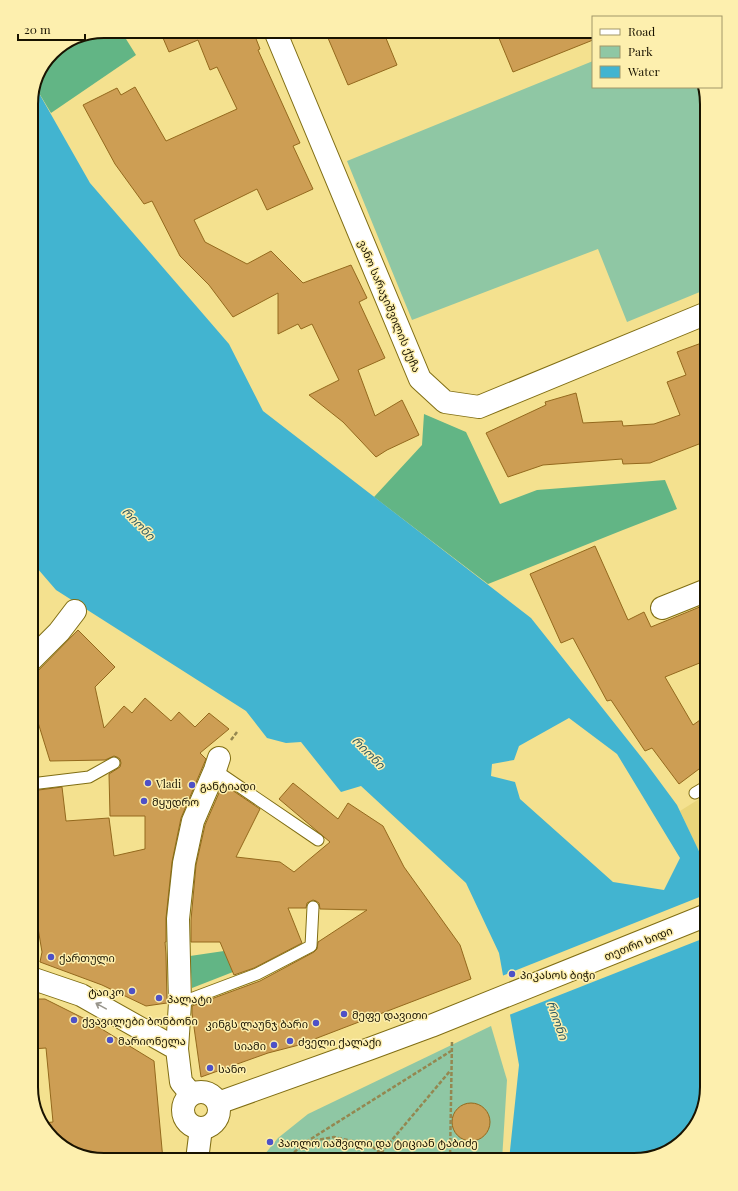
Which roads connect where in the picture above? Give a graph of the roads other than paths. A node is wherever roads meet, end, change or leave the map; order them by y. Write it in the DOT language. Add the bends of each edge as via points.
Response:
graph roads {
  1 [pos="278,38"];
  2 [pos="700,316"];
  3 [pos="700,593"];
  4 [pos="662,608"];
  5 [pos="74,611"];
  6 [pos="38,653"];
  7 [pos="114,764"];
  8 [pos="217,764"];
  9 [pos="38,783"];
  10 [pos="700,790"];
  11 [pos="695,793"];
  12 [pos="318,840"];
  13 [pos="313,907"];
  14 [pos="700,918"];
  15 [pos="38,980"];
  16 [pos="180,1003"];
  17 [pos="177,1049"];
  18 [pos="192,1094"];
  19 [pos="218,1103"];
  20 [pos="201,1128"];
  21 [pos="198,1153"];
  1 -- 2 [label="street, ვანო სარაჯიშვილის ქუჩა" via="420,379 445,402 479,406"];
  3 -- 4 [label="street"];
  5 -- 6 [label="street" via="59,632"];
  7 -- 9 [label="lane" via="89,777"];
  8 -- 12 [label="lane"];
  8 -- 16 [label="street" via="193,822 184,863 178,919"];
  10 -- 11 [label="lane"];
  13 -- 16 [label="lane" via="311,946 258,974"];
  14 -- 19 [label="street, თეთრი ხიდი" via="369,1049"];
  17 -- 15 [label="street, one-way" via="81,995"];
  16 -- 17 [label="street"];
  17 -- 18 [label="street" via="181,1082"];
  18 -- 19 [label="street" via="208,1093"];
  18 -- 20 [label="street" via="183,1105 183,1115 188,1123"];
  19 -- 20 [label="street" via="218,1116 214,1122"];
  20 -- 21 [label="street"];
}
